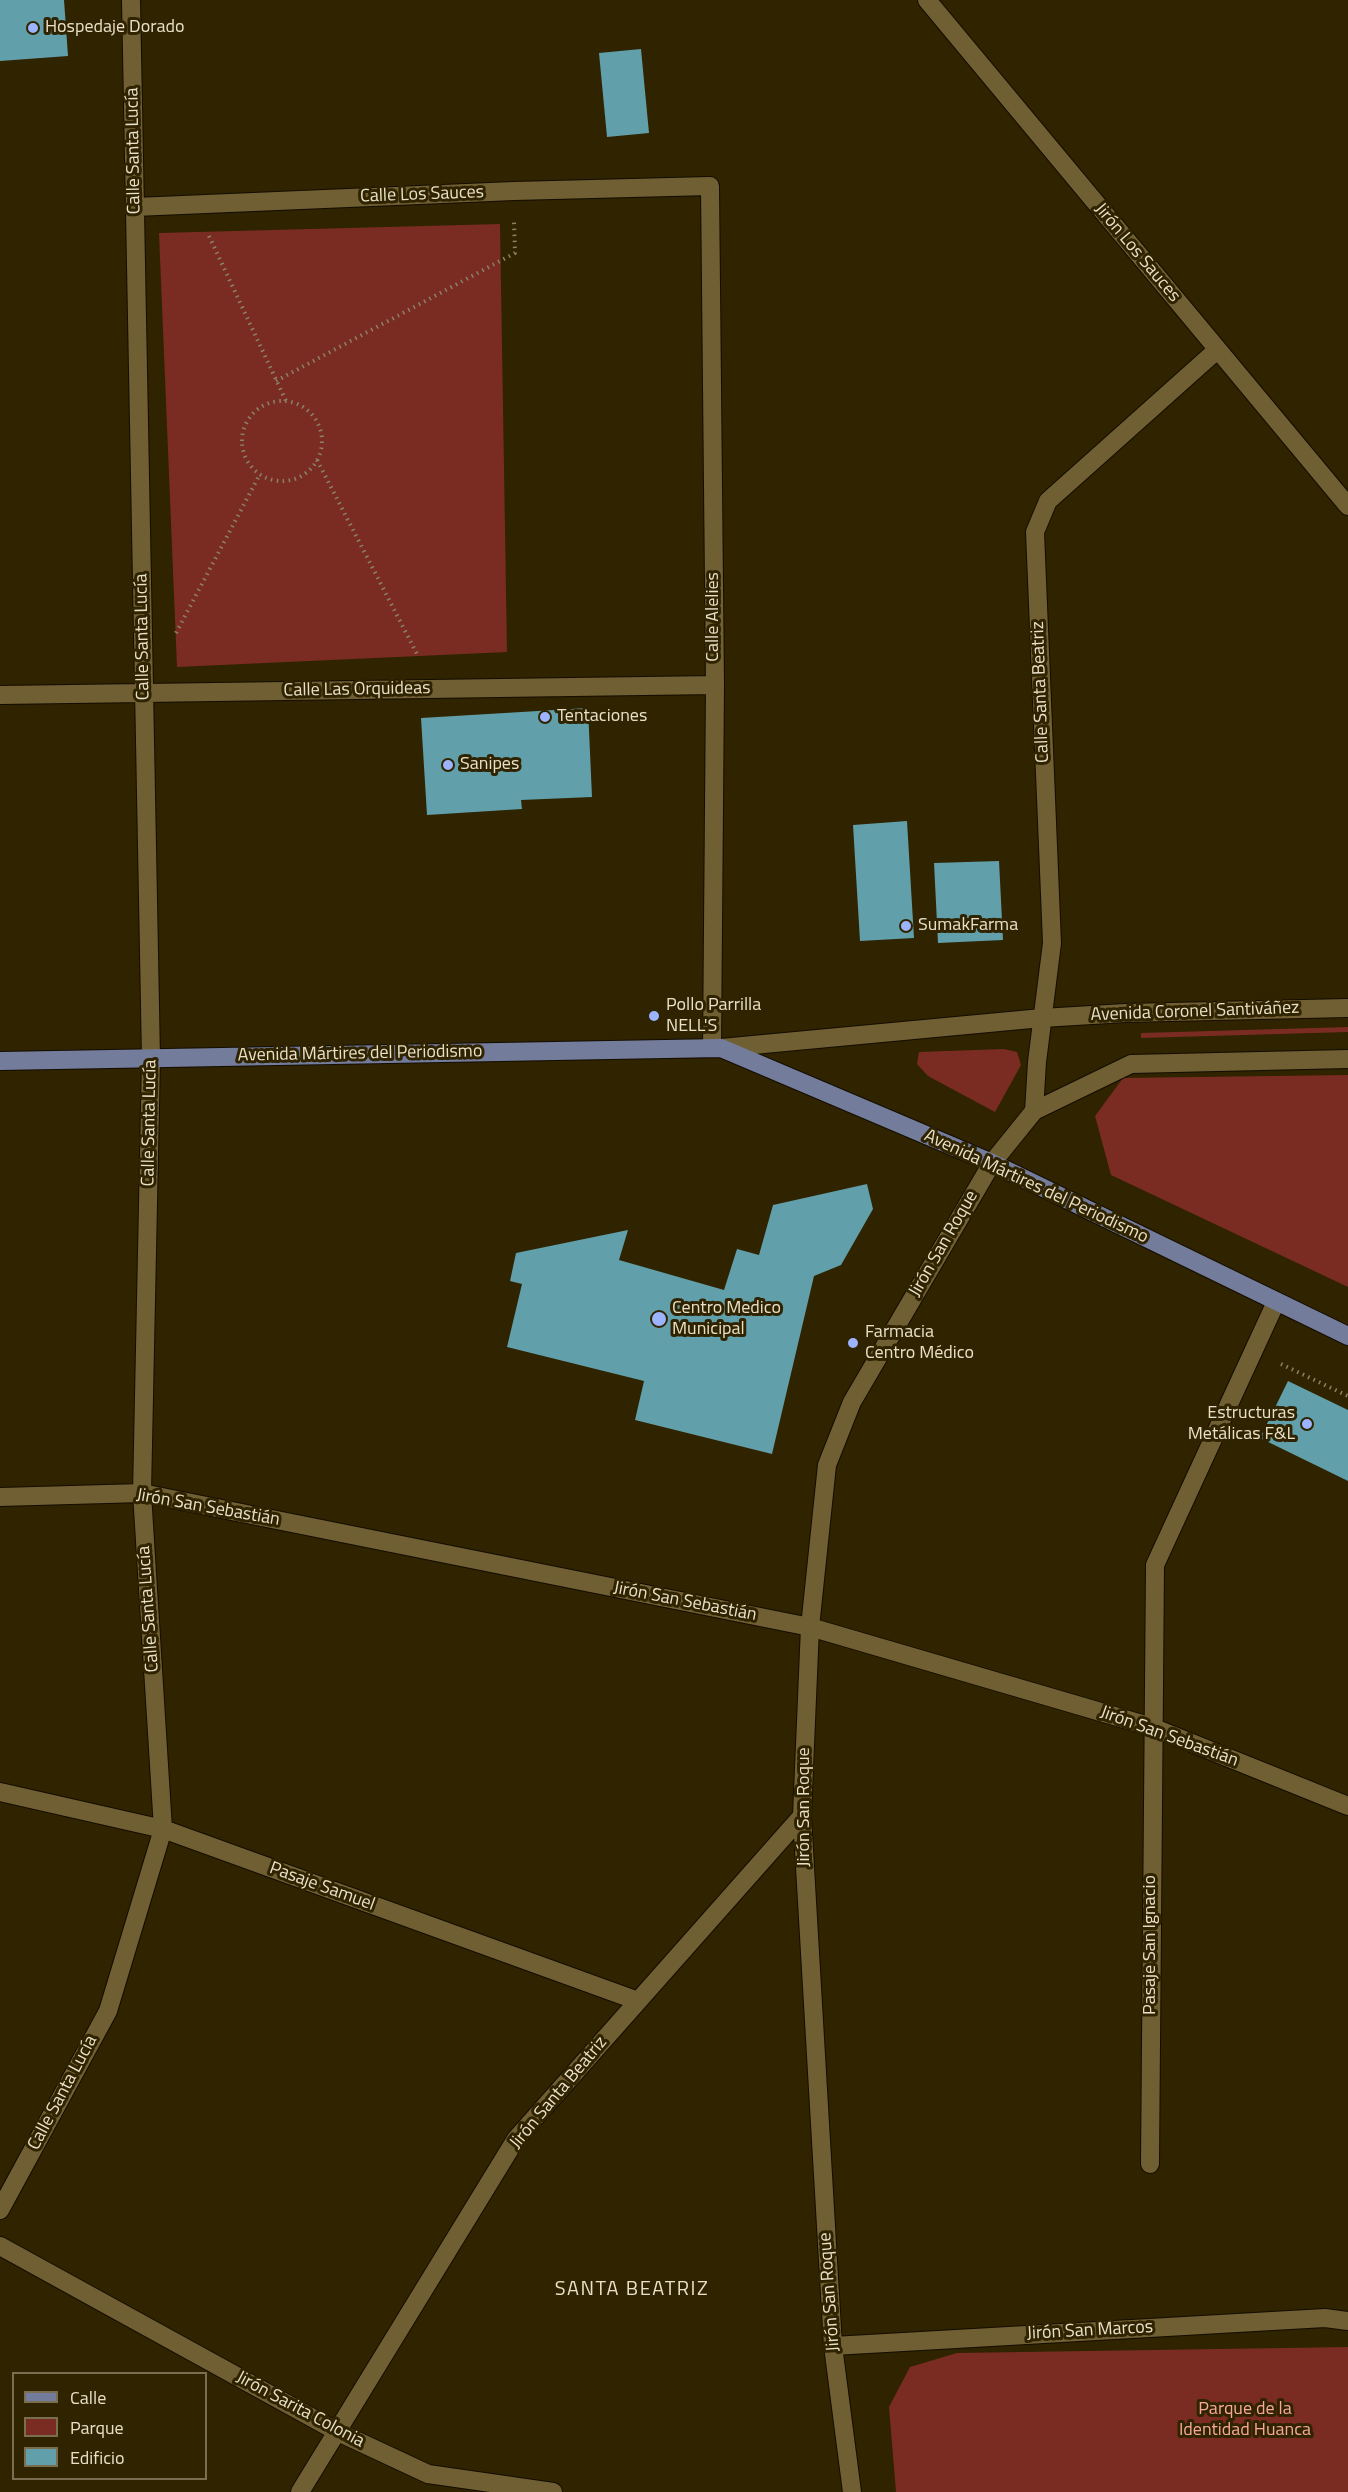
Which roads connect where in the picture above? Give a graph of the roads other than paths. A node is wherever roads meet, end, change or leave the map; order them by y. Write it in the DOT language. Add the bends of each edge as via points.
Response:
graph roads {
  1 [pos="130,0"];
  2 [pos="927,0"];
  3 [pos="710,186"];
  4 [pos="135,207"];
  5 [pos="1217,350"];
  6 [pos="1348,506"];
  7 [pos="715,685"];
  8 [pos="144,693"];
  9 [pos="0,695"];
  10 [pos="1348,1008"];
  11 [pos="1042,1018"];
  12 [pos="716,1048"];
  13 [pos="151,1058"];
  14 [pos="1348,1059"];
  15 [pos="0,1061"];
  16 [pos="1034,1111"];
  17 [pos="992,1163"];
  18 [pos="1276,1302"];
  19 [pos="1348,1336"];
  20 [pos="142,1493"];
  21 [pos="0,1497"];
  22 [pos="810,1627"];
  23 [pos="1152,1727"];
  24 [pos="0,1792"];
  25 [pos="1348,1806"];
  26 [pos="802,1816"];
  27 [pos="163,1829"];
  28 [pos="638,2001"];
  29 [pos="1150,2164"];
  30 [pos="0,2210"];
  31 [pos="0,2246"];
  32 [pos="1348,2321"];
  33 [pos="833,2346"];
  34 [pos="338,2432"];
  35 [pos="490,2488"];
  36 [pos="300,2492"];
  37 [pos="554,2492"];
  38 [pos="852,2492"];
  1 -- 4 [label="street, Calle Santa Lucía"];
  2 -- 5 [label="street, Jirón Los Sauces"];
  3 -- 4 [label="street, Calle Los Sauces"];
  3 -- 7 [label="street, Calle Alelies"];
  4 -- 8 [label="street, Calle Santa Lucía"];
  5 -- 6 [label="street, Jirón Los Sauces"];
  5 -- 11 [label="street, Calle Santa Beatriz" via="1048,501 1035,532 1052,943"];
  7 -- 8 [label="street, Calle Las Orquideas"];
  7 -- 12 [label="street, Calle Alelies"];
  8 -- 9 [label="street, Calle Las Orquideas"];
  8 -- 13 [label="street, Calle Santa Lucía"];
  10 -- 11 [label="street, Avenida Coronel Santiváñez"];
  11 -- 12 [label="street, Avenida Mártires del Periodismo"];
  11 -- 16 [label="street, Calle Santa Beatriz"];
  12 -- 13 [label="main road, Avenida Mártires del Periodismo"];
  12 -- 17 [label="main road, Avenida Mártires del Periodismo"];
  13 -- 15 [label="main road, Avenida Mártires del Periodismo"];
  13 -- 20 [label="street, Calle Santa Lucía"];
  14 -- 16 [label="street" via="1131,1064"];
  16 -- 17 [label="street"];
  17 -- 18 [label="main road, Avenida Mártires del Periodismo"];
  17 -- 22 [label="street, Jirón San Roque" via="852,1402 827,1465"];
  18 -- 19 [label="main road, Avenida Mártires del Periodismo"];
  18 -- 23 [label="street, Pasaje San Ignacio" via="1155,1565"];
  20 -- 21 [label="street, Jirón San Sebastián"];
  20 -- 22 [label="street, Jirón San Sebastián"];
  20 -- 27 [label="street, Calle Santa Lucía"];
  22 -- 23 [label="street, Jirón San Sebastián"];
  22 -- 26 [label="street, Jirón San Roque"];
  23 -- 25 [label="street, Jirón San Sebastián"];
  23 -- 29 [label="street, Pasaje San Ignacio"];
  24 -- 27 [label="street, Pasaje Samuel"];
  26 -- 28 [label="street, Jirón Santa Beatriz"];
  26 -- 33 [label="street, Jirón San Roque"];
  27 -- 28 [label="street, Pasaje Samuel"];
  27 -- 30 [label="street, Calle Santa Lucía" via="108,2011"];
  28 -- 34 [label="street, Jirón Santa Beatriz" via="516,2139"];
  31 -- 34 [label="street, Jirón Sarita Colonia"];
  32 -- 33 [label="street, Jirón San Marcos" via="1325,2318"];
  33 -- 38 [label="street, Jirón San Roque"];
  34 -- 35 [label="street, Jirón Sarita Colonia" via="428,2474"];
  34 -- 36 [label="street, Jirón Santa Beatriz"];
  35 -- 37 [label="street, Jirón Sarita Colonia"];
}
